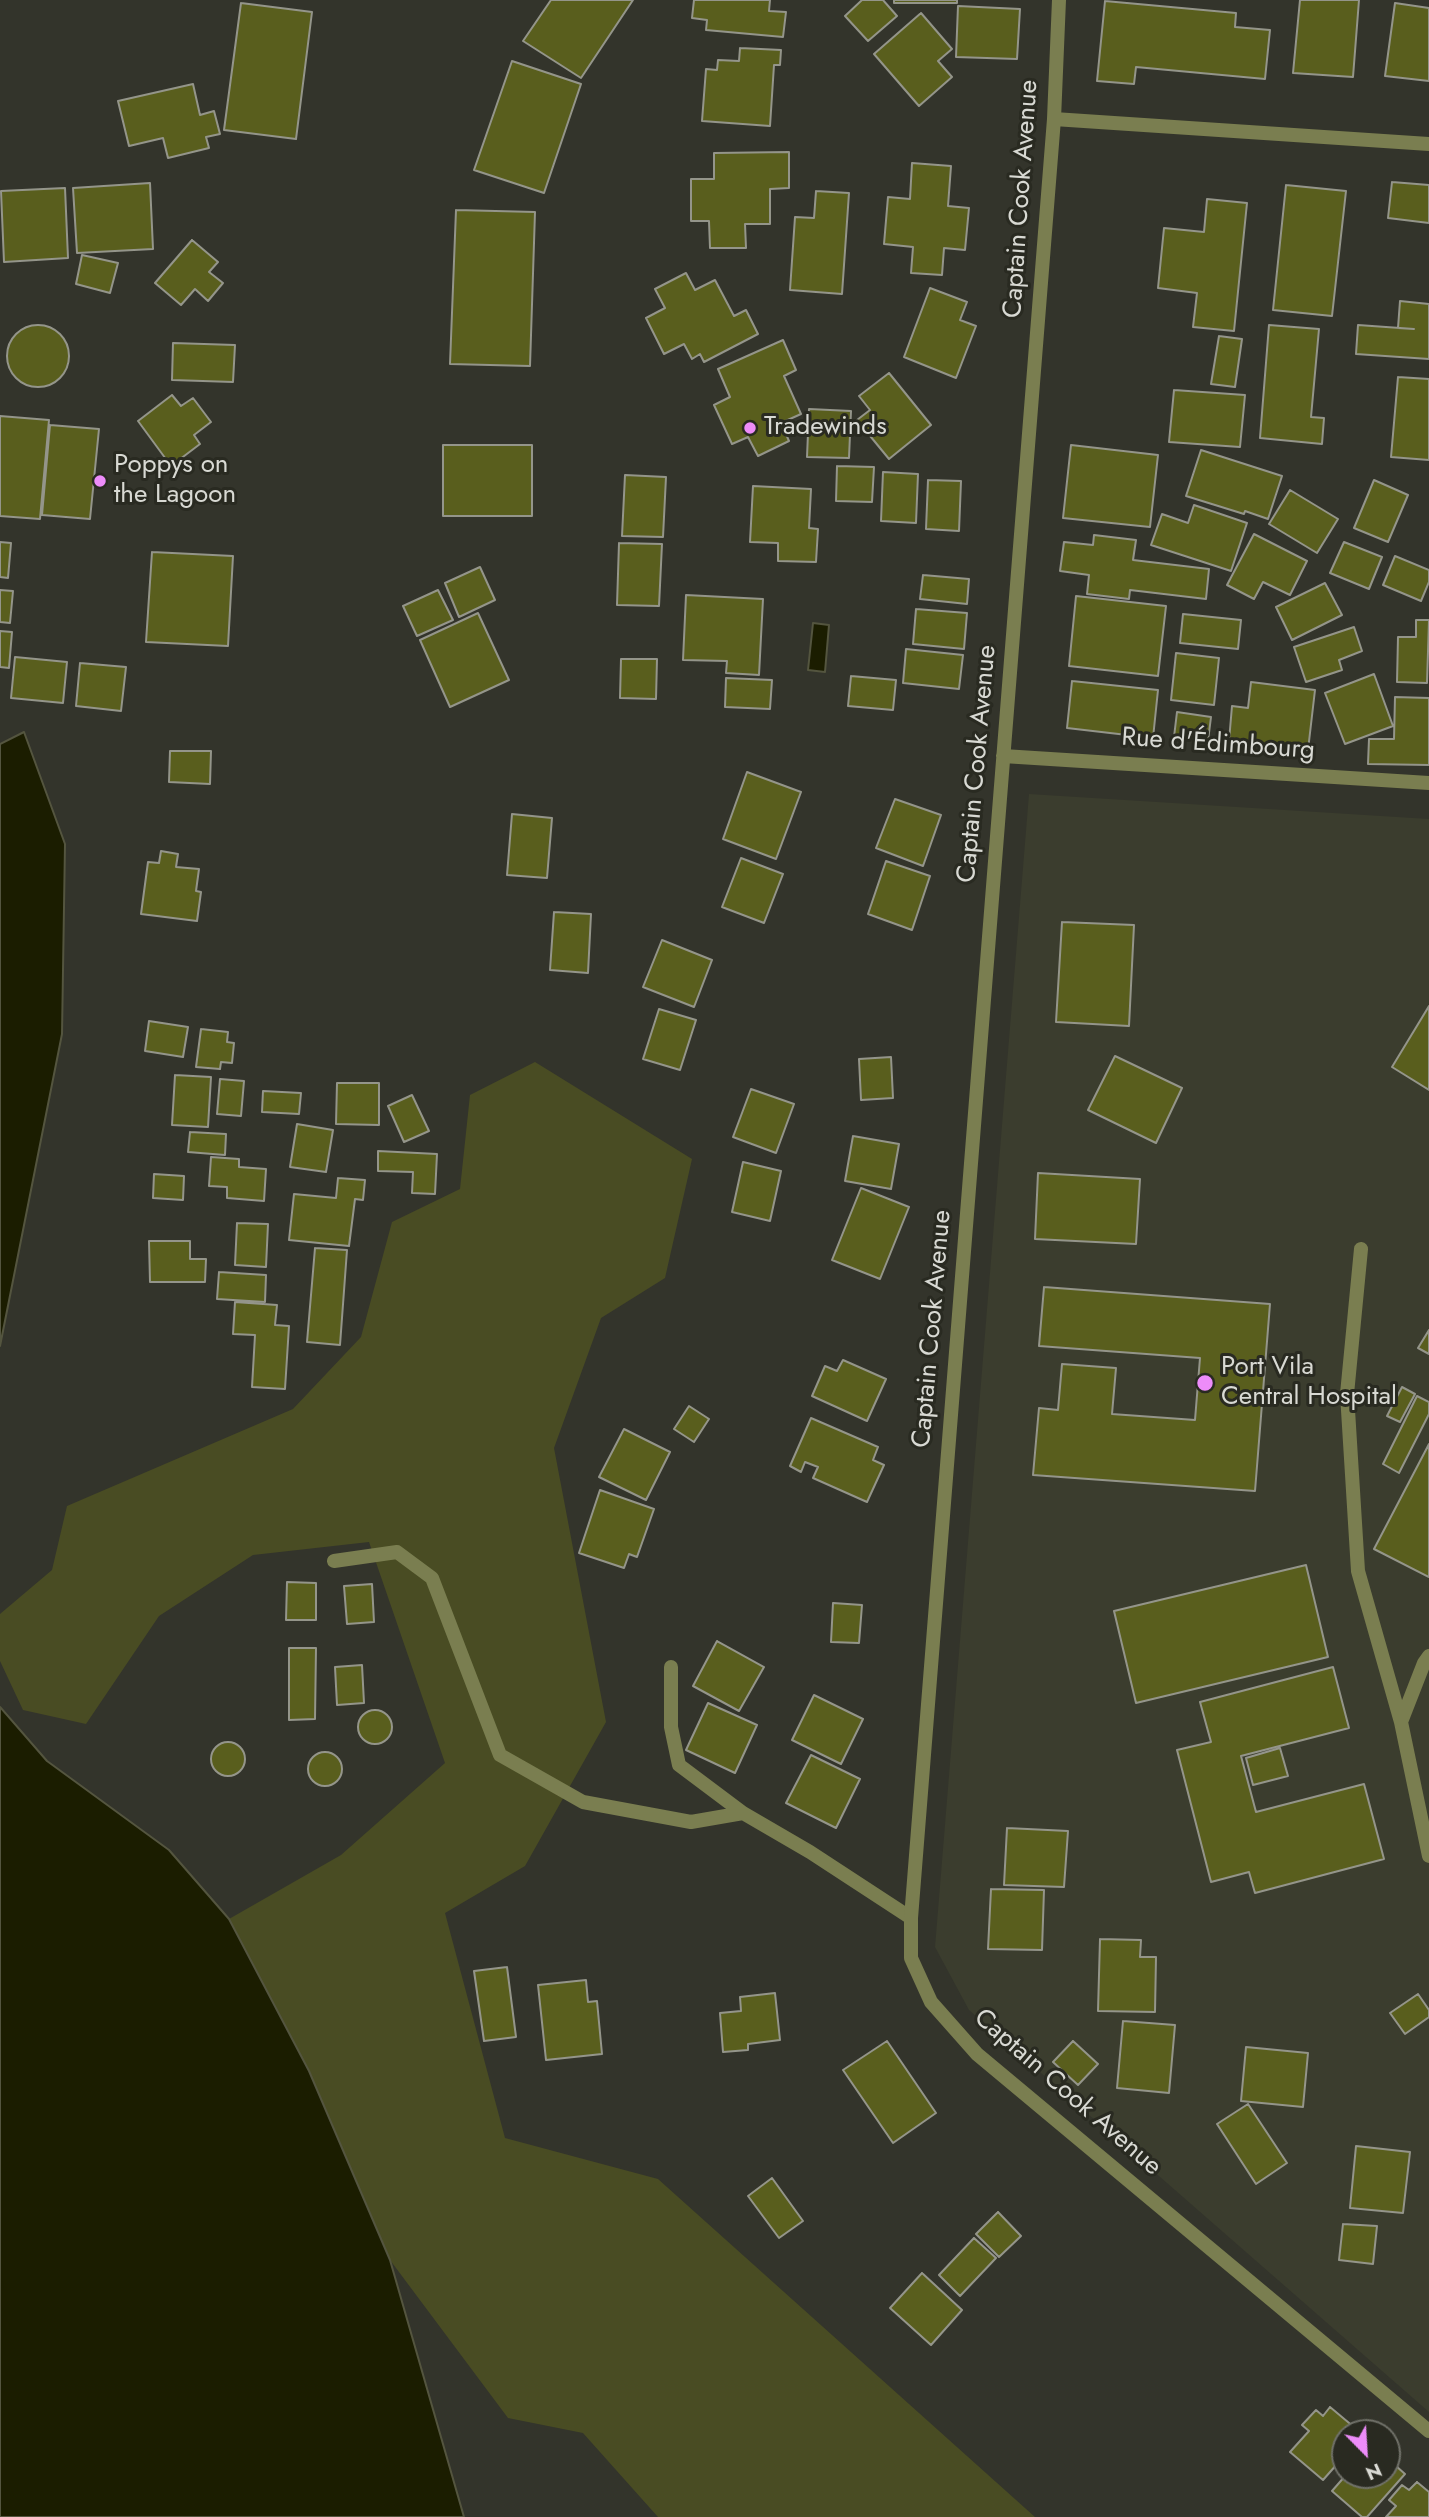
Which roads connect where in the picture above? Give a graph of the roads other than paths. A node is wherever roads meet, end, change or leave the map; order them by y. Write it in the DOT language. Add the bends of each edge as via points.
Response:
graph roads {
  1 [pos="1059,0"];
  2 [pos="1054,118"];
  3 [pos="1429,144"];
  4 [pos="1003,756"];
  5 [pos="1429,783"];
  6 [pos="1361,1249"];
  7 [pos="334,1561"];
  8 [pos="1429,1656"];
  9 [pos="671,1667"];
  10 [pos="1401,1722"];
  11 [pos="743,1814"];
  12 [pos="1429,1856"];
  13 [pos="911,1918"];
  14 [pos="1429,2431"];
  1 -- 2 [label="street, Captain Cook Avenue"];
  2 -- 3 [label="street"];
  2 -- 4 [label="street, Captain Cook Avenue"];
  4 -- 5 [label="street, Rue d'Édimbourg"];
  4 -- 13 [label="street, Captain Cook Avenue"];
  6 -- 10 [label="street" via="1347,1394 1358,1571"];
  7 -- 11 [label="street" via="397,1552 432,1578 500,1755 583,1802 691,1822"];
  8 -- 10 [label="street"];
  9 -- 11 [label="street" via="671,1727 679,1765"];
  10 -- 12 [label="street"];
  11 -- 13 [label="street"];
  13 -- 14 [label="street, Captain Cook Avenue" via="911,1958 931,2002 976,2054"];
}
